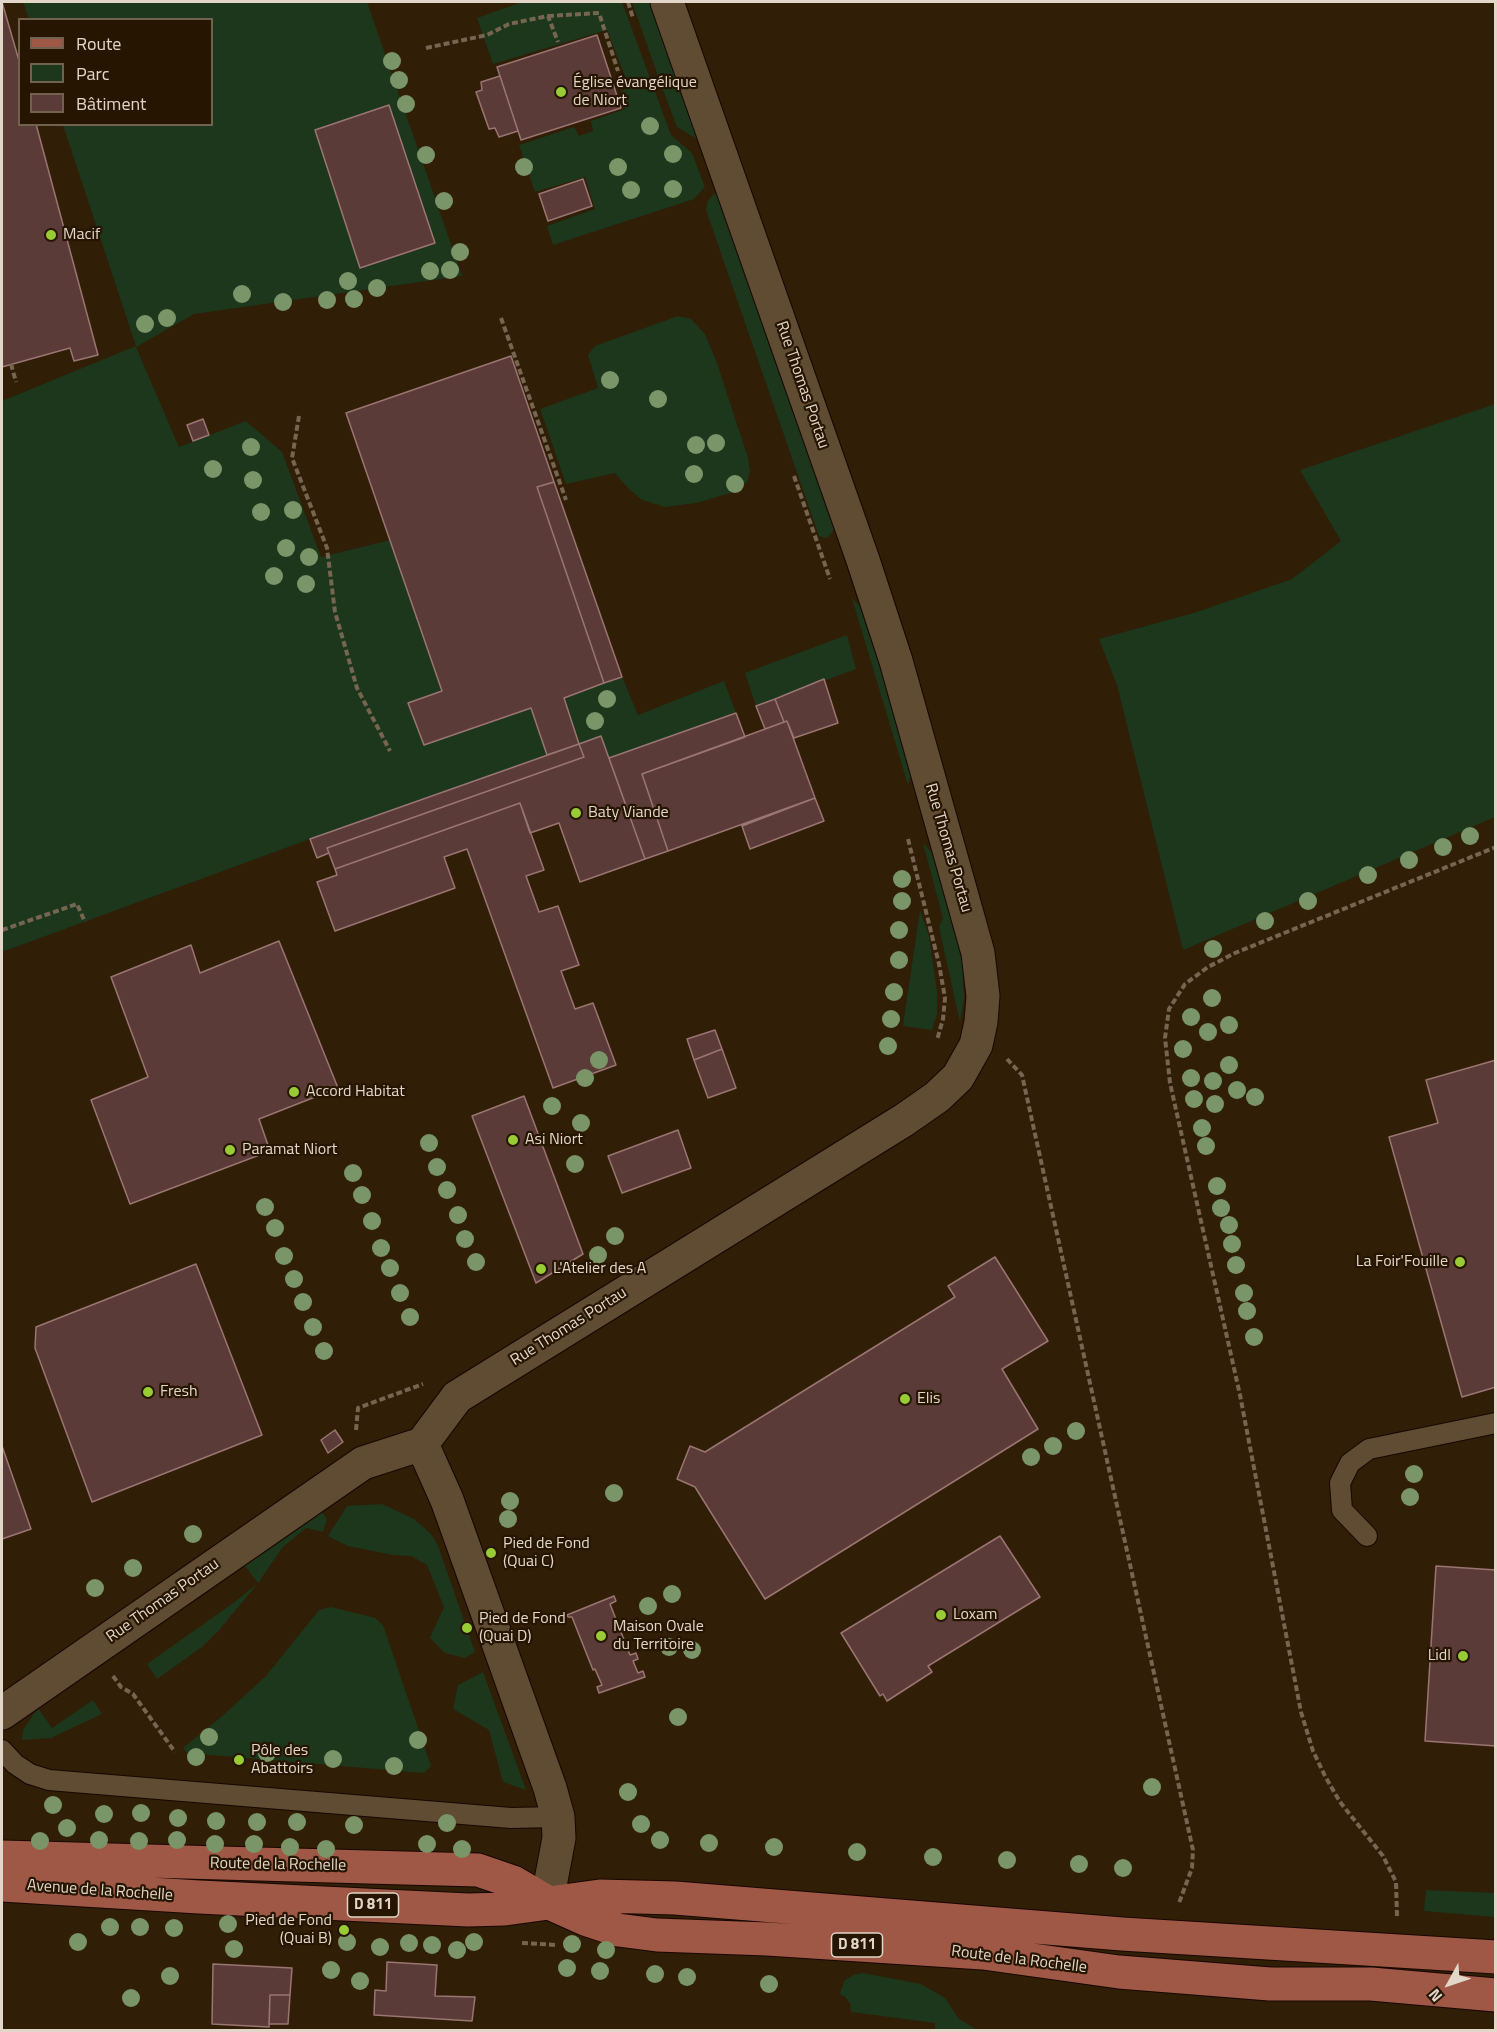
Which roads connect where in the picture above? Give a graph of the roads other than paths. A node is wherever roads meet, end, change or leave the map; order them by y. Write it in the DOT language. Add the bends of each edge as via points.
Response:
graph roads {
  1 [pos="667,2"];
  2 [pos="1496,1423"];
  3 [pos="422,1444"];
  4 [pos="1368,1536"];
  5 [pos="2,1713"];
  6 [pos="2,1750"];
  7 [pos="558,1816"];
  8 [pos="2,1857"];
  9 [pos="2,1885"];
  10 [pos="199,1898"];
  11 [pos="547,1902"];
  12 [pos="1496,1957"];
  13 [pos="1496,1995"];
  1 -- 3 [label="street, Rue Thomas Portau" via="896,661 978,953 983,996 981,1023 967,1063 938,1097 457,1397"];
  2 -- 4 [label="lane" via="1369,1449 1350,1463 1340,1483 1342,1510"];
  3 -- 5 [label="street, Rue Thomas Portau" via="363,1463"];
  3 -- 7 [label="street" via="447,1500"];
  6 -- 7 [label="lane" via="30,1774 49,1780 511,1818"];
  7 -- 11 [label="street" via="559,1838"];
  8 -- 11 [label="main road, Route de la Rochelle / D 811" via="478,1870 513,1882"];
  9 -- 10 [label="main road, Avenue de la Rochelle / D 811"];
  10 -- 11 [label="main road, Route de la Rochelle / D 811" via="468,1910"];
  11 -- 12 [label="main road, Route de la Rochelle / D 811" via="600,1896 675,1898 1122,1934"];
  11 -- 13 [label="main road, Route de la Rochelle / D 811" via="618,1929 657,1935 983,1953 1119,1972 1270,1984 1371,1984"];
}
